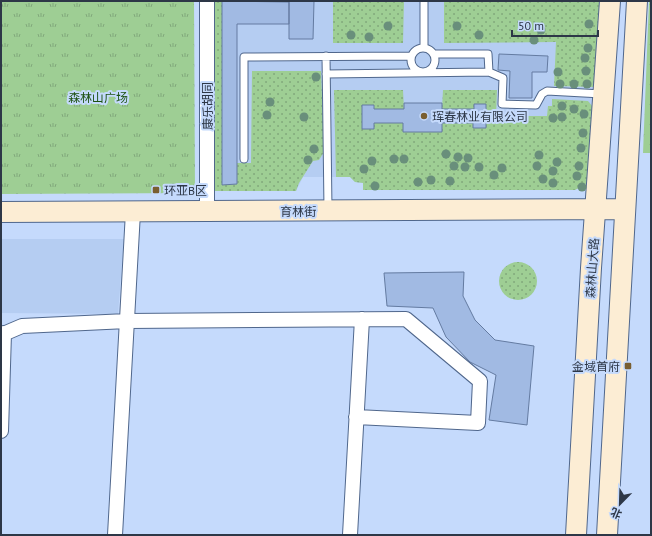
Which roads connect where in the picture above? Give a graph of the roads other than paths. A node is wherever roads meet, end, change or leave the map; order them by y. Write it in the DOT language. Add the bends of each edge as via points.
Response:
graph roads {
  1 [pos="207,1"];
  2 [pos="424,1"];
  3 [pos="610,1"];
  4 [pos="637,1"];
  5 [pos="424,48"];
  6 [pos="434,54"];
  7 [pos="326,56"];
  8 [pos="411,56"];
  9 [pos="489,72"];
  10 [pos="423,73"];
  11 [pos="326,74"];
  12 [pos="604,94"];
  13 [pos="244,158"];
  14 [pos="596,208"];
  15 [pos="625,209"];
  16 [pos="207,211"];
  17 [pos="328,211"];
  18 [pos="1,212"];
  19 [pos="133,212"];
  20 [pos="591,268"];
  21 [pos="622,270"];
  22 [pos="362,319"];
  23 [pos="127,321"];
  24 [pos="3,334"];
  25 [pos="356,417"];
  26 [pos="1,432"];
  27 [pos="115,535"];
  28 [pos="350,535"];
  29 [pos="576,535"];
  30 [pos="607,535"];
  1 -- 16 [label="street, 康乐胡同"];
  2 -- 5 [label="lane"];
  3 -- 12 [label="main road, 森林山大路"];
  4 -- 15 [label="main road"];
  5 -- 6 [label="lane"];
  5 -- 8 [label="lane" via="416,50"];
  6 -- 9 [label="lane" via="488,54"];
  6 -- 10 [label="lane" via="434,67"];
  7 -- 8 [label="lane"];
  7 -- 11 [label="lane"];
  7 -- 13 [label="lane" via="244,57"];
  8 -- 10 [label="lane" via="413,68"];
  9 -- 10 [label="lane"];
  9 -- 12 [label="lane" via="504,78 502,104 536,105 542,94 547,91"];
  10 -- 11 [label="lane"];
  11 -- 17 [label="lane"];
  12 -- 14 [label="main road, 森林山大路"];
  14 -- 15 [label="main road, 育林街"];
  14 -- 17 [label="main road, 育林街"];
  14 -- 20 [label="main road, 森林山大路"];
  15 -- 21 [label="main road"];
  16 -- 17 [label="main road, 育林街"];
  16 -- 19 [label="main road, 育林街"];
  18 -- 19 [label="main road, 育林街"];
  19 -- 23 [label="street"];
  20 -- 21 [label="main road" via="604,264"];
  20 -- 29 [label="main road, 森林山大路"];
  21 -- 30 [label="main road"];
  22 -- 23 [label="street"];
  22 -- 25 [label="street"];
  22 -- 25 [label="street" via="406,319 480,381 478,423"];
  23 -- 24 [label="street" via="22,326"];
  23 -- 27 [label="street"];
  24 -- 26 [label="street"];
  25 -- 28 [label="street"];
}
